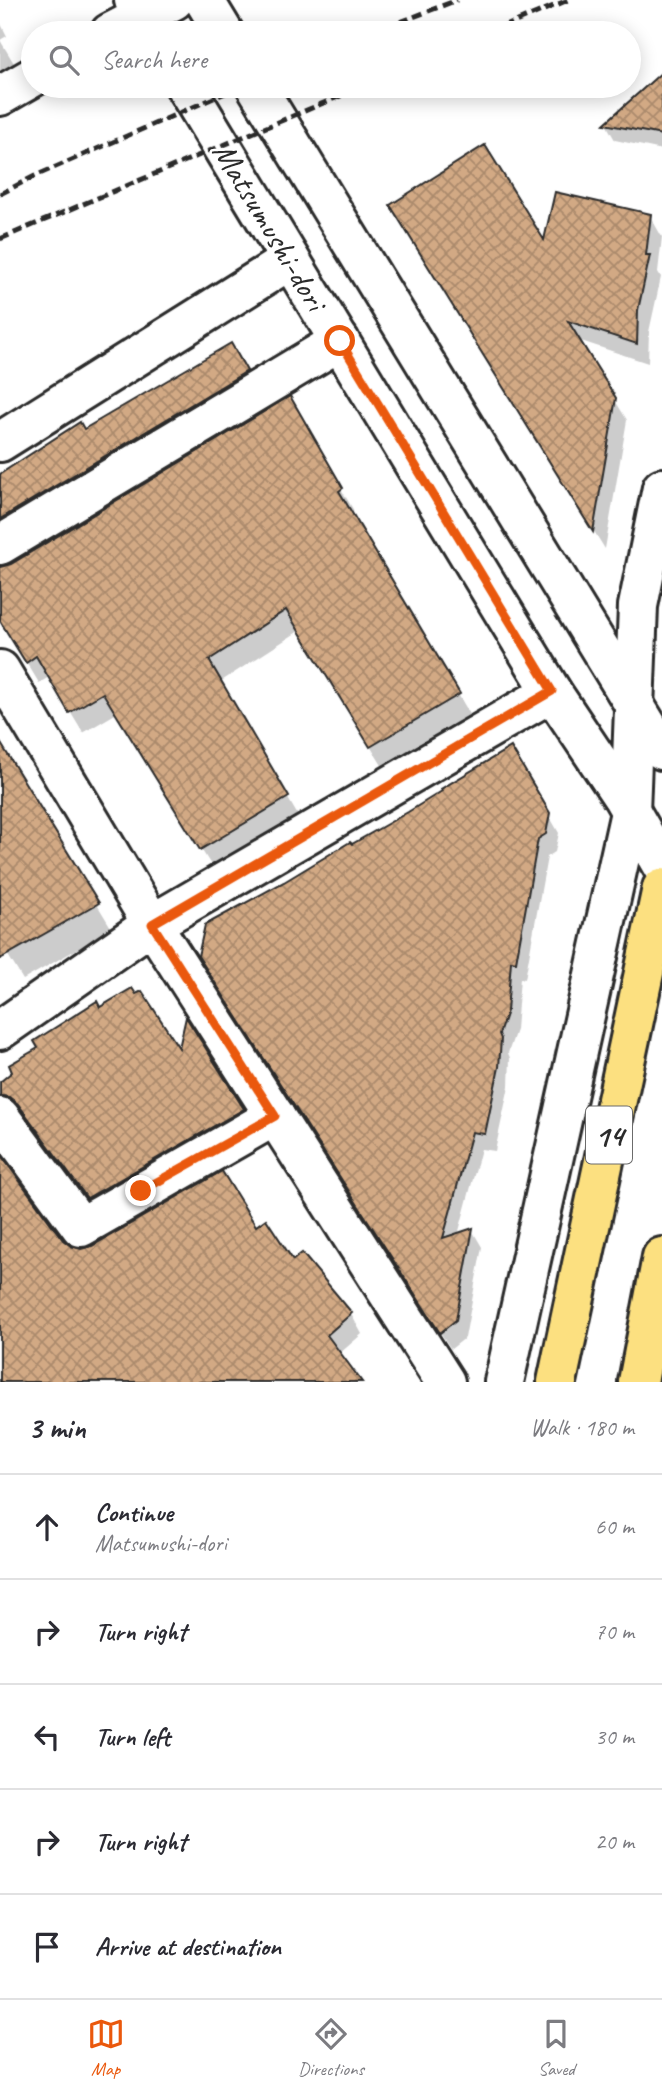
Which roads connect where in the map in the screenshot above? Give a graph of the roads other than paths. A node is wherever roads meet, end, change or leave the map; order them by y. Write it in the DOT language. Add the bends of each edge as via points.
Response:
graph roads {
  1 [pos="204,0"];
  2 [pos="151,12"];
  3 [pos="133,21"];
  4 [pos="217,21"];
  5 [pos="21,84"];
  6 [pos="0,96"];
  7 [pos="192,98"];
  8 [pos="263,98"];
  9 [pos="290,260"];
  10 [pos="340,341"];
  11 [pos="0,442"];
  12 [pos="662,488"];
  13 [pos="0,545"];
  14 [pos="0,670"];
  15 [pos="552,691"];
  16 [pos="634,705"];
  17 [pos="662,750"];
  18 [pos="630,812"];
  19 [pos="662,866"];
  20 [pos="662,888"];
  21 [pos="152,924"];
  22 [pos="0,1030"];
  23 [pos="275,1116"];
  24 [pos="0,1117"];
  25 [pos="662,1256"];
  26 [pos="445,1382"];
  27 [pos="504,1382"];
  28 [pos="557,1382"];
  29 [pos="638,1382"];
  1 -- 4 [label="street"];
  2 -- 3 [label="street"];
  5 -- 6 [label="street"];
  7 -- 9 [label="street, Matsumushi-dori"];
  8 -- 16 [label="street, Matsumushi-dori"];
  9 -- 10 [label="street, Matsumushi-dori"];
  9 -- 11 [label="street"];
  10 -- 13 [label="street"];
  10 -- 15 [label="street, Matsumushi-dori"];
  12 -- 16 [label="street" via="638,607"];
  14 -- 21 [label="street"];
  15 -- 18 [label="street, Matsumushi-dori"];
  15 -- 21 [label="street"];
  16 -- 17 [label="street, Matsumushi-dori"];
  16 -- 18 [label="street"];
  18 -- 19 [label="street, Matsumushi-dori"];
  18 -- 27 [label="street"];
  20 -- 28 [label="highway, 14"];
  21 -- 22 [label="street"];
  21 -- 23 [label="street"];
  23 -- 24 [label="street" via="81,1227"];
  23 -- 26 [label="street"];
  25 -- 29 [label="highway"];
}
